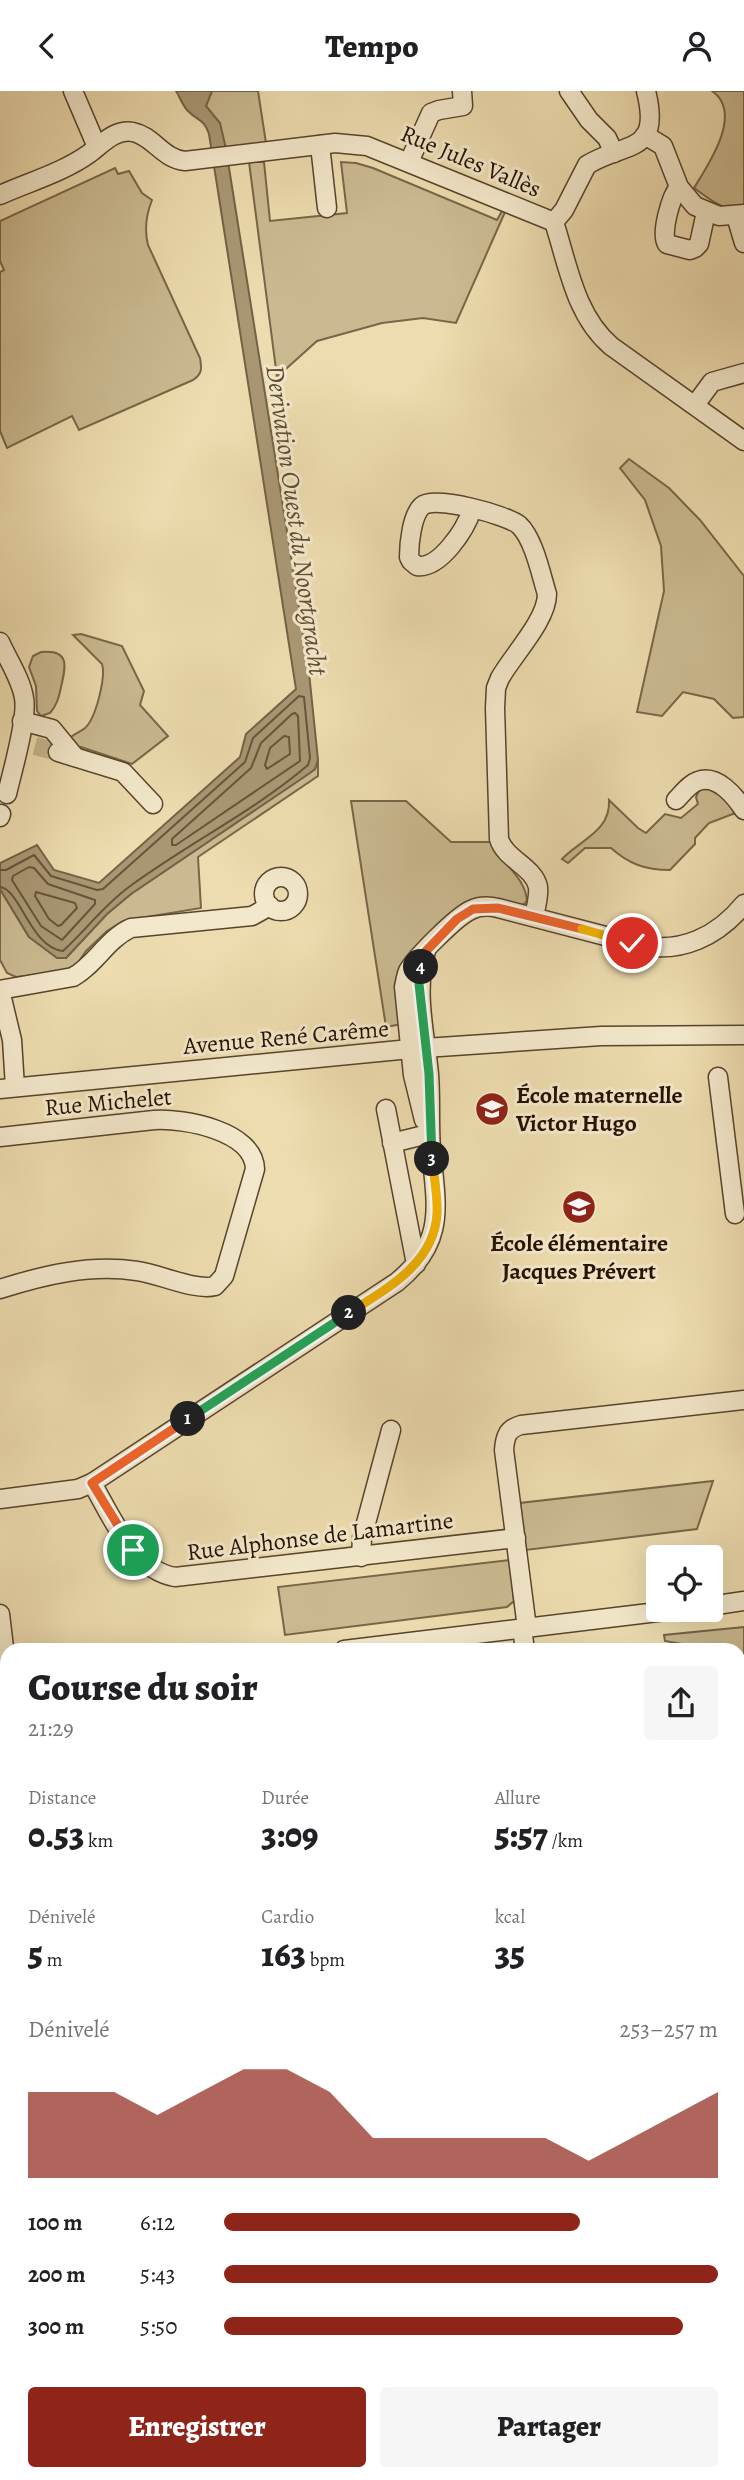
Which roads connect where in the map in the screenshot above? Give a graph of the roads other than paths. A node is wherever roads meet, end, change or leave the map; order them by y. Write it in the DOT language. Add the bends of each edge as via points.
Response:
graph roads {
  1 [pos="73,91"];
  2 [pos="462,91"];
  3 [pos="569,91"];
  4 [pos="646,91"];
  5 [pos="645,135"];
  6 [pos="320,145"];
  7 [pos="97,147"];
  8 [pos="614,153"];
  9 [pos="409,162"];
  10 [pos="679,187"];
  11 [pos="0,195"];
  12 [pos="327,208"];
  13 [pos="706,212"];
  14 [pos="740,215"];
  15 [pos="554,222"];
  16 [pos="744,243"];
  17 [pos="744,373"];
  18 [pos="695,405"];
  19 [pos="744,441"];
  20 [pos="472,509"];
  21 [pos="1,648"];
  22 [pos="22,721"];
  23 [pos="3,787"];
  24 [pos="676,800"];
  25 [pos="153,804"];
  26 [pos="744,810"];
  27 [pos="744,904"];
  28 [pos="270,906"];
  29 [pos="534,916"];
  30 [pos="0,989"];
  31 [pos="6,1011"];
  32 [pos="744,1035"];
  33 [pos="418,1049"];
  34 [pos="0,1066"];
  35 [pos="719,1077"];
  36 [pos="8,1088"];
  37 [pos="0,1099"];
  38 [pos="386,1109"];
  39 [pos="0,1137"];
  40 [pos="735,1140"];
  41 [pos="429,1141"];
  42 [pos="392,1143"];
  43 [pos="734,1213"];
  44 [pos="416,1264"];
  45 [pos="0,1289"];
  46 [pos="744,1400"];
  47 [pos="391,1430"];
  48 [pos="92,1483"];
  49 [pos="0,1499"];
  50 [pos="516,1538"];
  51 [pos="361,1557"];
  52 [pos="744,1601"];
  53 [pos="723,1603"];
  54 [pos="646,1613"];
  55 [pos="0,1614"];
  56 [pos="525,1628"];
  57 [pos="3,1643"];
  58 [pos="402,1643"];
  59 [pos="525,1643"];
  1 -- 7 [label="street"];
  2 -- 9 [label="street" via="464,106 431,113"];
  3 -- 8 [label="street"];
  4 -- 5 [label="street" via="652,115"];
  5 -- 8 [label="street" via="635,146"];
  5 -- 10 [label="street" via="663,146"];
  6 -- 7 [label="street, Rue Jules Vallès" via="177,160 145,137 128,132"];
  6 -- 9 [label="street, Rue Jules Vallès" via="368,146"];
  6 -- 12 [label="street"];
  7 -- 11 [label="street, Rue Jules Vallès" via="77,161"];
  8 -- 15 [label="street" via="587,165"];
  9 -- 15 [label="street, Rue Jules Vallès"];
  10 -- 13 [label="street" via="690,202"];
  10 -- 13 [label="street" via="672,199 665,242 695,249"];
  13 -- 14 [label="street"];
  14 -- 16 [label="street"];
  15 -- 18 [label="street, Rue Jules Vallès" via="581,306 594,330"];
  17 -- 18 [label="street" via="712,382"];
  18 -- 19 [label="street, Rue Jules Vallès"];
  20 -- 29 [label="street" via="503,516 520,526 547,594 544,612 500,678 495,701 499,839 535,881"];
  21 -- 22 [label="street" via="24,695"];
  22 -- 23 [label="street" via="23,743"];
  22 -- 25 [label="street" via="52,729 67,755 123,772"];
  24 -- 26 [label="street" via="695,782 706,780 723,786"];
  27 -- 29 [label="street" via="708,936 667,947 640,945"];
  28 -- 30 [label="street" via="252,915 131,928 73,977"];
  29 -- 33 [label="street" via="491,907 473,909 426,951 419,984"];
  30 -- 31 [label="street"];
  31 -- 34 [label="street"];
  31 -- 36 [label="street" via="12,1040"];
  32 -- 33 [label="street, Avenue René Carême" via="601,1036"];
  33 -- 36 [label="street, Avenue René Carême"];
  33 -- 41 [label="street"];
  35 -- 40 [label="street"];
  36 -- 37 [label="street, Rue Michelet"];
  38 -- 42 [label="street"];
  39 -- 45 [label="street, Rue Michelet" via="179,1119 217,1130 248,1151 255,1169 221,1282 212,1287 119,1269 40,1276"];
  40 -- 43 [label="street"];
  41 -- 42 [label="street"];
  41 -- 44 [label="street" via="436,1220"];
  42 -- 44 [label="street"];
  44 -- 48 [label="street" via="397,1282"];
  46 -- 50 [label="street" via="512,1428 504,1450"];
  47 -- 51 [label="street"];
  48 -- 49 [label="street"];
  48 -- 51 [label="street, Rue Alphonse de Lamartine" via="133,1550 164,1575 189,1577"];
  50 -- 51 [label="street, Rue Alphonse de Lamartine"];
  50 -- 56 [label="street"];
  52 -- 53 [label="street"];
  54 -- 56 [label="street"];
  55 -- 57 [label="street"];
  56 -- 58 [label="street"];
  56 -- 59 [label="street"];
}
